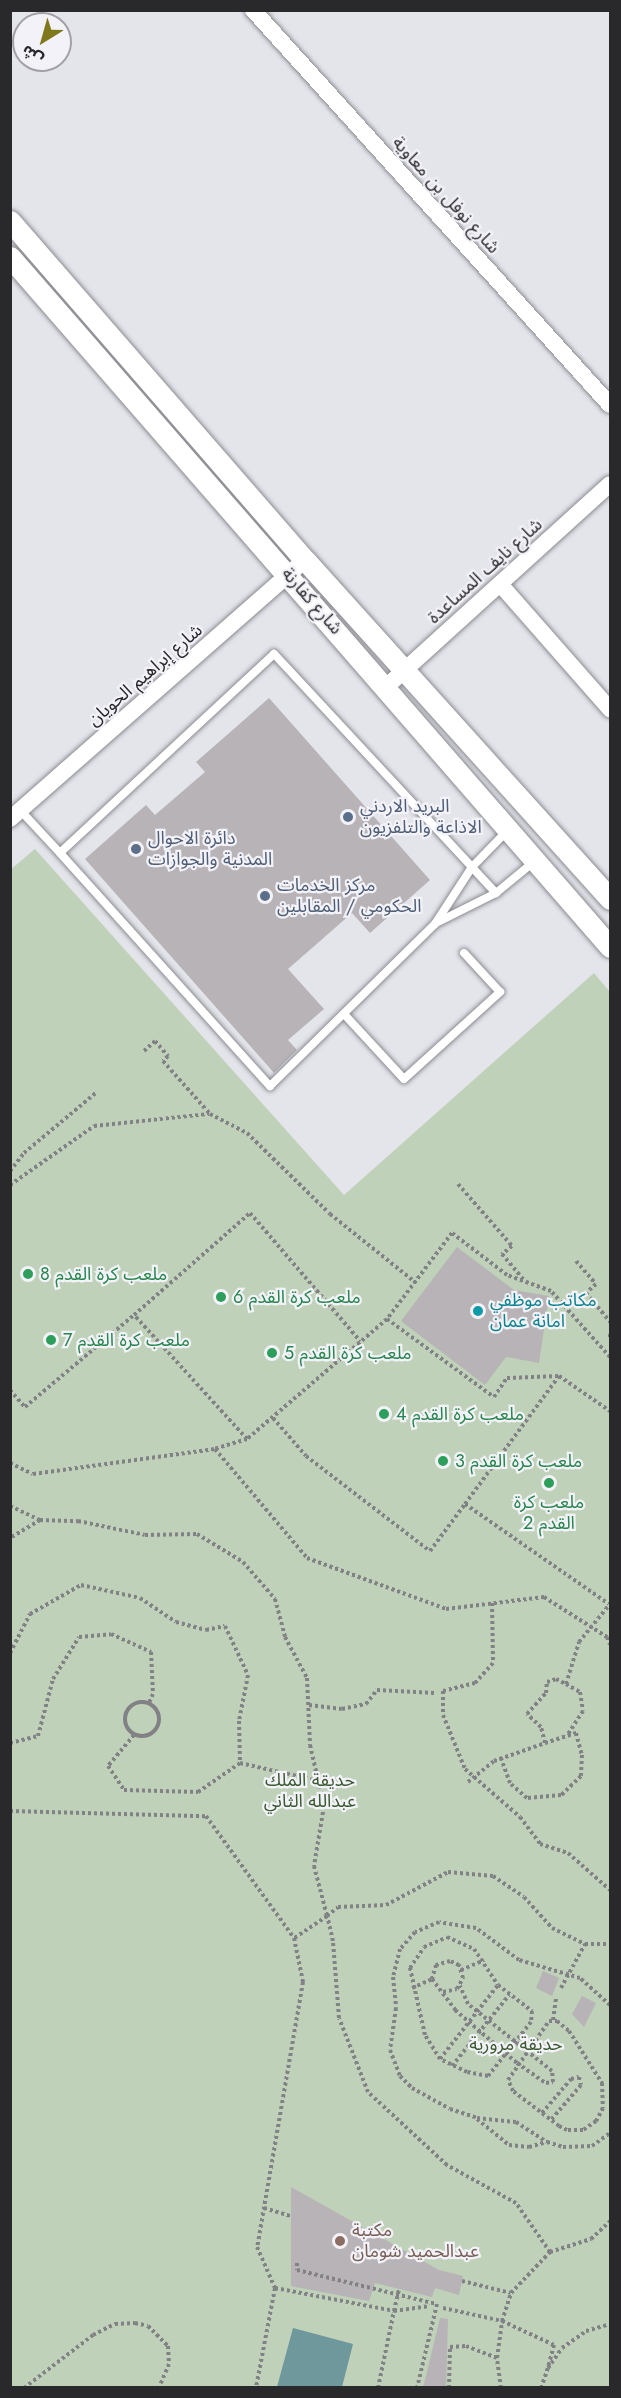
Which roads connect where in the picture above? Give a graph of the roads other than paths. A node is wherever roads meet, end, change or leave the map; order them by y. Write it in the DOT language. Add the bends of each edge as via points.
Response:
graph roads {
  1 [pos="253,10"];
  2 [pos="10,221"];
  3 [pos="10,257"];
  4 [pos="610,405"];
  5 [pos="610,484"];
  6 [pos="297,567"];
  7 [pos="500,584"];
  8 [pos="404,671"];
  9 [pos="386,687"];
  10 [pos="610,709"];
  11 [pos="15,814"];
  12 [pos="509,828"];
  13 [pos="60,853"];
  14 [pos="536,860"];
  15 [pos="472,867"];
  16 [pos="496,893"];
  17 [pos="610,899"];
  18 [pos="435,924"];
  19 [pos="610,947"];
  20 [pos="464,953"];
  21 [pos="344,1014"];
  1 -- 4 [label="street, شارع نوفل بن معاوية"];
  2 -- 6 [label="street, شارع كفارنة"];
  3 -- 6 [label="street, شارع كفارنة"];
  5 -- 7 [label="street, شارع نايف المساعدة"];
  6 -- 8 [label="street, شارع كفارنة"];
  6 -- 9 [label="street, شارع كفارنة"];
  6 -- 11 [label="street, شارع إبراهيم الحويان"];
  7 -- 8 [label="street, شارع نايف المساعدة"];
  7 -- 10 [label="street"];
  8 -- 9 [label="street, شارع نايف المساعدة"];
  8 -- 17 [label="street, شارع كفارنة"];
  9 -- 12 [label="street, شارع كفارنة"];
  11 -- 13 [label="lane"];
  12 -- 14 [label="street, شارع كفارنة"];
  12 -- 15 [label="lane"];
  13 -- 15 [label="lane" via="274,654"];
  13 -- 21 [label="lane" via="270,1086"];
  14 -- 16 [label="lane"];
  14 -- 19 [label="street, شارع كفارنة"];
  15 -- 16 [label="lane"];
  15 -- 18 [label="lane"];
  16 -- 18 [label="lane"];
  18 -- 21 [label="lane"];
  20 -- 21 [label="lane" via="500,992 404,1079"];
}
